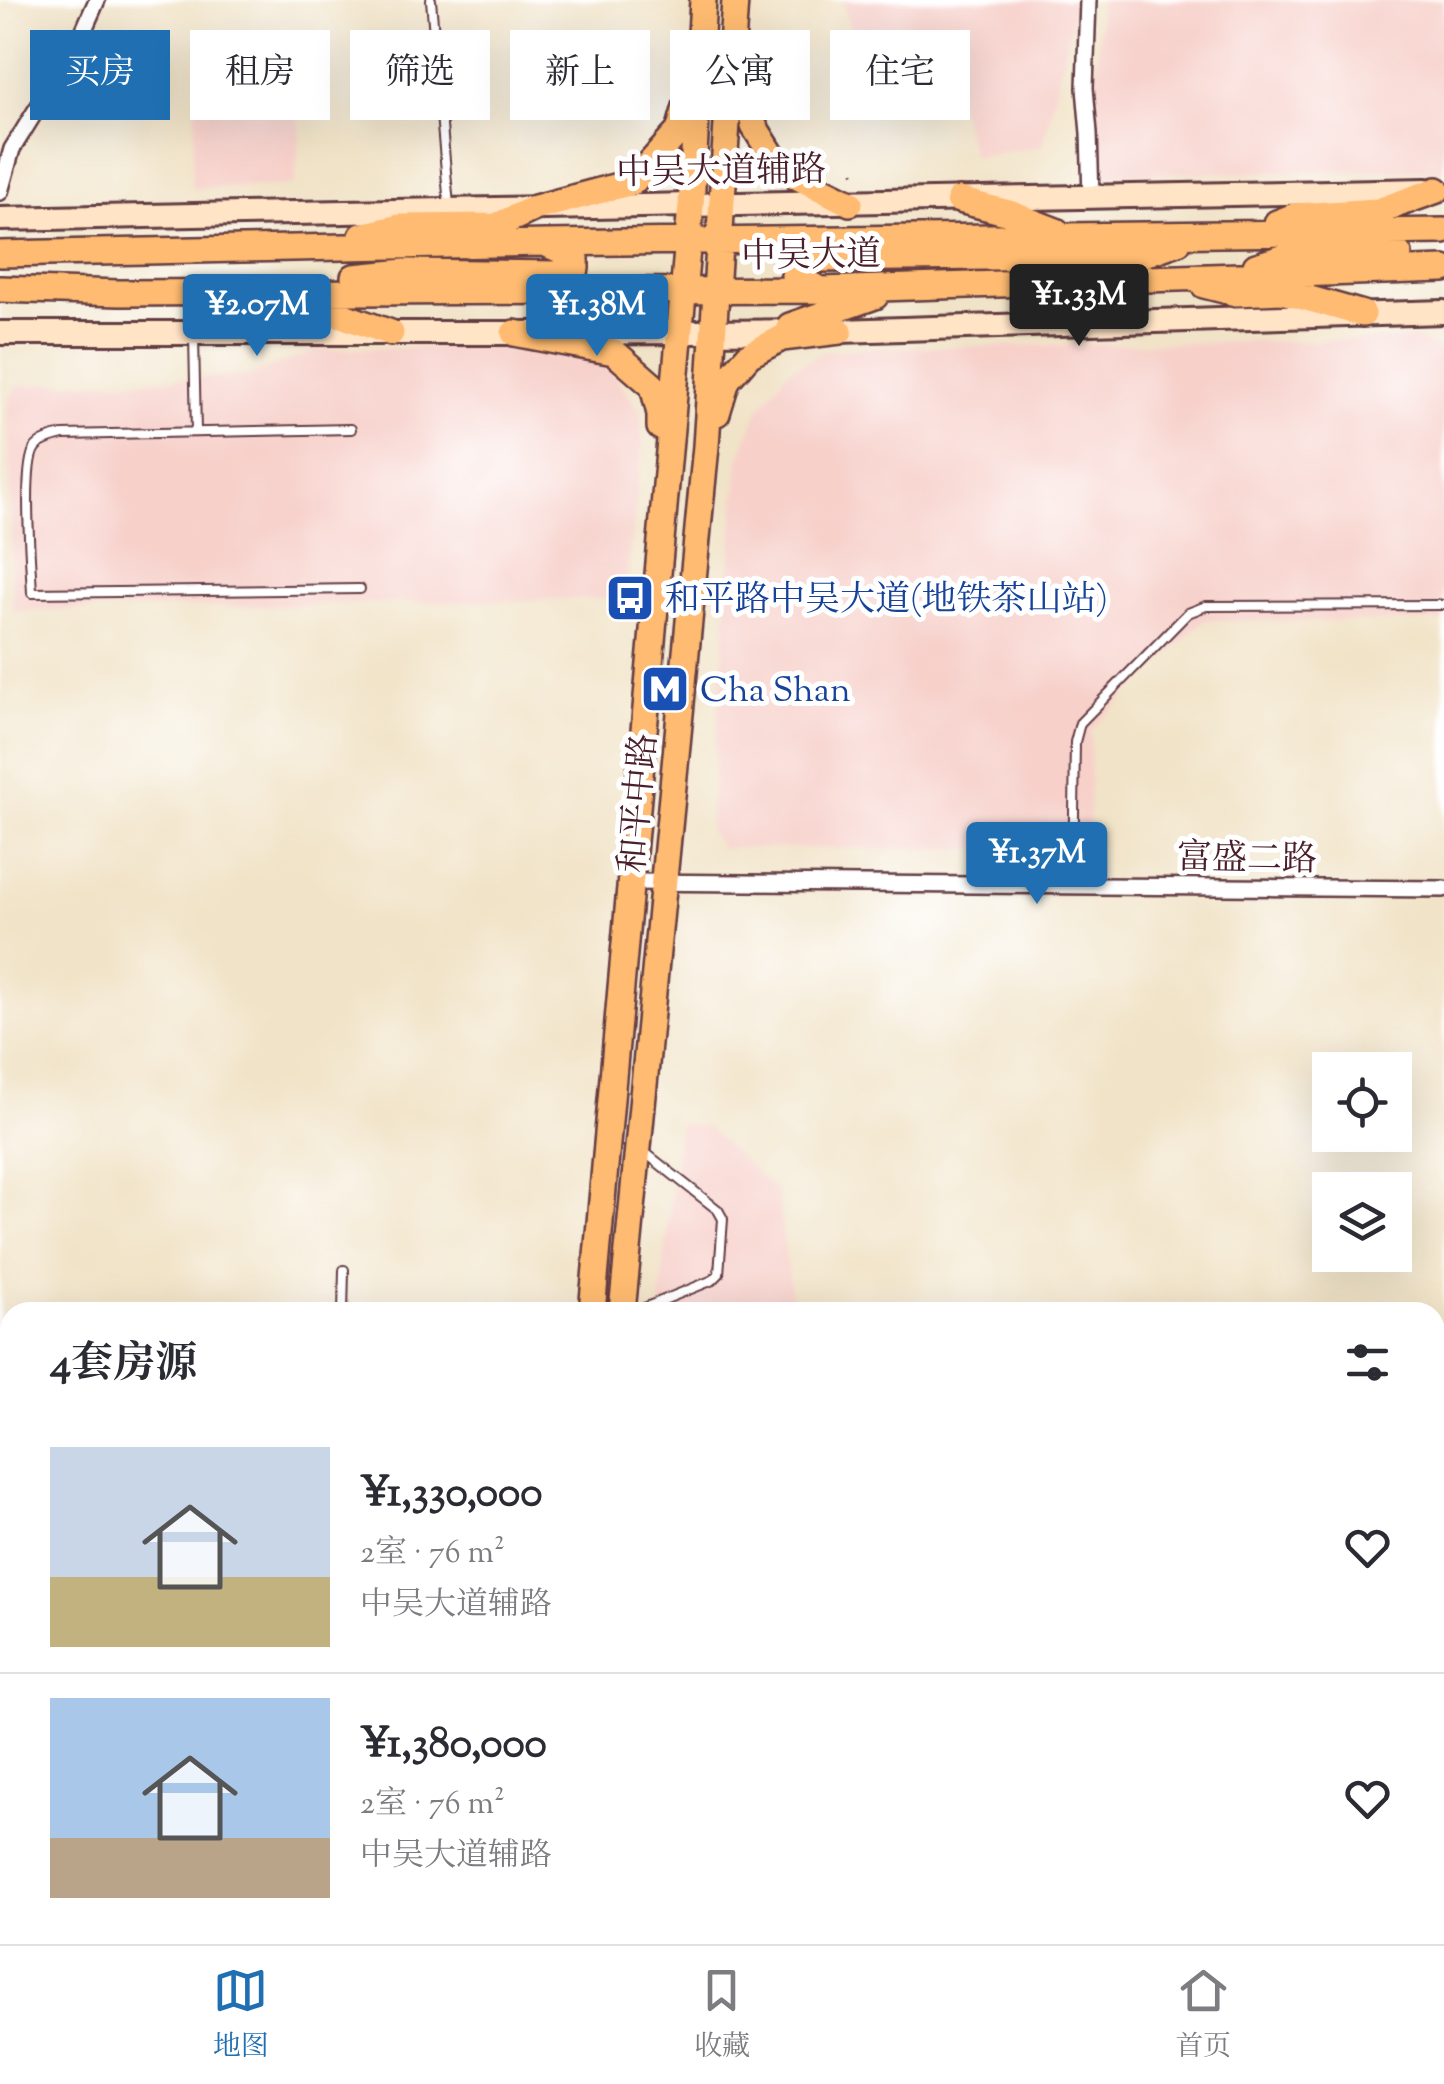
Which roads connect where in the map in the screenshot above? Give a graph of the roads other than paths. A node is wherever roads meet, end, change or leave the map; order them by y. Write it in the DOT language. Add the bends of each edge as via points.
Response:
graph roads {
  1 [pos="97,0"];
  2 [pos="431,0"];
  3 [pos="703,0"];
  4 [pos="1088,0"];
  5 [pos="735,8"];
  6 [pos="702,30"];
  7 [pos="682,120"];
  8 [pos="697,120"];
  9 [pos="1440,190"];
  10 [pos="0,192"];
  11 [pos="853,192"];
  12 [pos="1091,197"];
  13 [pos="959,200"];
  14 [pos="722,205"];
  15 [pos="691,206"];
  16 [pos="535,208"];
  17 [pos="450,210"];
  18 [pos="0,219"];
  19 [pos="1444,231"];
  20 [pos="1242,234"];
  21 [pos="1197,235"];
  22 [pos="1070,237"];
  23 [pos="688,241"];
  24 [pos="720,241"];
  25 [pos="544,243"];
  26 [pos="394,246"];
  27 [pos="305,248"];
  28 [pos="1444,254"];
  29 [pos="0,257"];
  30 [pos="1444,269"];
  31 [pos="0,274"];
  32 [pos="1222,276"];
  33 [pos="1175,277"];
  34 [pos="898,287"];
  35 [pos="0,289"];
  36 [pos="716,290"];
  37 [pos="822,290"];
  38 [pos="219,291"];
  39 [pos="683,291"];
  40 [pos="278,292"];
  41 [pos="119,293"];
  42 [pos="1363,314"];
  43 [pos="1437,316"];
  44 [pos="840,330"];
  45 [pos="776,331"];
  46 [pos="679,332"];
  47 [pos="713,332"];
  48 [pos="0,333"];
  49 [pos="194,333"];
  50 [pos="391,333"];
  51 [pos="514,333"];
  52 [pos="351,428"];
  53 [pos="196,432"];
  54 [pos="706,446"];
  55 [pos="663,502"];
  56 [pos="360,589"];
  57 [pos="1444,605"];
  58 [pos="665,881"];
  59 [pos="630,882"];
  60 [pos="1073,885"];
  61 [pos="1444,888"];
  62 [pos="638,1147"];
  63 [pos="344,1270"];
  64 [pos="342,1302"];
  65 [pos="593,1302"];
  66 [pos="623,1302"];
  67 [pos="659,1302"];
  1 -- 10 [label="street" via="79,42 12,149"];
  2 -- 17 [label="lane"];
  3 -- 6 [label="main road, 和平中路"];
  4 -- 12 [label="street"];
  5 -- 11 [label="main road" via="754,126 780,168"];
  5 -- 14 [label="main road, 和平中路"];
  7 -- 16 [label="main road" via="633,182"];
  8 -- 15 [label="main road, 和平中路"];
  9 -- 12 [label="main road, 中吴大道辅路"];
  9 -- 20 [label="main road" via="1378,211 1295,216"];
  11 -- 13 [label="main road, 中吴大道辅路"];
  11 -- 14 [label="main road, 中吴大道辅路"];
  12 -- 13 [label="main road, 中吴大道辅路"];
  13 -- 22 [label="main road"];
  14 -- 15 [label="main road, 中吴大道辅路"];
  14 -- 24 [label="main road, 和平中路"];
  15 -- 16 [label="main road, 中吴大道辅路"];
  15 -- 23 [label="main road, 和平中路"];
  16 -- 17 [label="main road, 中吴大道辅路"];
  16 -- 27 [label="main road" via="496,226 400,228"];
  17 -- 18 [label="main road, 中吴大道辅路"];
  19 -- 20 [label="main road, 中吴大道"];
  20 -- 21 [label="main road, 中吴大道"];
  21 -- 22 [label="main road, 中吴大道"];
  21 -- 37 [label="main road" via="1141,255 822,260 795,266 794,276"];
  22 -- 24 [label="main road, 中吴大道"];
  23 -- 24 [label="main road, 中吴大道"];
  23 -- 25 [label="main road, 中吴大道"];
  23 -- 39 [label="main road, 和平中路"];
  24 -- 36 [label="main road, 和平中路"];
  25 -- 26 [label="main road, 中吴大道"];
  25 -- 38 [label="main road" via="576,257 576,269 405,272"];
  26 -- 27 [label="main road, 中吴大道"];
  26 -- 41 [label="main road" via="268,262 113,265 94,275 94,284"];
  27 -- 29 [label="main road, 中吴大道"];
  28 -- 32 [label="main road" via="1296,254"];
  29 -- 31 [label="main road" via="7,263"];
  30 -- 32 [label="main road, 中吴大道"];
  32 -- 33 [label="main road, 中吴大道"];
  33 -- 34 [label="main road, 中吴大道"];
  33 -- 42 [label="main road" via="1236,293 1282,291"];
  34 -- 37 [label="main road, 中吴大道"];
  34 -- 45 [label="main road"];
  35 -- 41 [label="main road, 中吴大道"];
  36 -- 37 [label="main road, 中吴大道"];
  36 -- 39 [label="main road, 中吴大道"];
  36 -- 47 [label="main road, 和平中路"];
  38 -- 40 [label="main road, 中吴大道"];
  38 -- 41 [label="main road, 中吴大道"];
  39 -- 40 [label="main road, 中吴大道"];
  39 -- 46 [label="main road, 和平中路"];
  40 -- 50 [label="main road"];
  42 -- 43 [label="main road"];
  42 -- 44 [label="main road"];
  44 -- 45 [label="main road"];
  44 -- 54 [label="main road" via="782,338 749,356 728,380"];
  45 -- 47 [label="main road"];
  46 -- 47 [label="main road"];
  46 -- 51 [label="main road"];
  46 -- 55 [label="main road, 和平中路"];
  47 -- 54 [label="main road, 和平中路"];
  48 -- 49 [label="main road"];
  49 -- 50 [label="main road"];
  49 -- 53 [label="lane"];
  50 -- 51 [label="main road"];
  51 -- 55 [label="main road" via="614,352 653,386"];
  52 -- 53 [label="lane"];
  53 -- 56 [label="lane" via="63,435 35,448 28,469 32,593"];
  54 -- 58 [label="main road, 和平中路"];
  55 -- 59 [label="main road, 和平中路"];
  57 -- 60 [label="lane" via="1206,606 1188,613 1080,723"];
  58 -- 59 [label="street, 富盛二路"];
  58 -- 60 [label="street, 富盛二路"];
  58 -- 62 [label="main road, 和平中路"];
  59 -- 65 [label="main road, 和平中路"];
  60 -- 61 [label="street, 富盛二路"];
  62 -- 66 [label="main road, 和平中路"];
  62 -- 67 [label="lane" via="723,1218 720,1274"];
  63 -- 64 [label="lane"];
}
